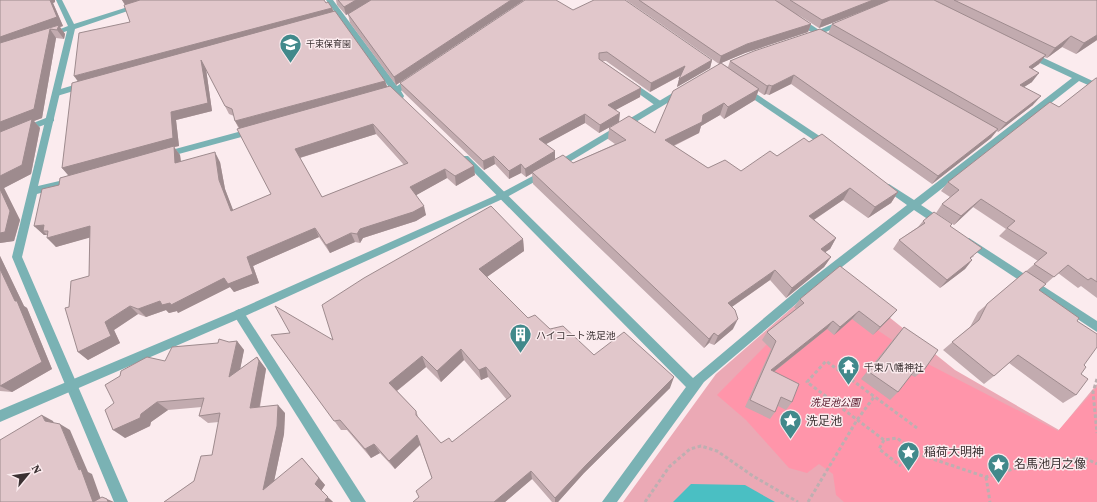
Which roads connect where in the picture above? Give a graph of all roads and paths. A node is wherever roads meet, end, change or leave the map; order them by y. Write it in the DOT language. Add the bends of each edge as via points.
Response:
graph roads {
  1 [pos="59,0"];
  2 [pos="157,0"];
  3 [pos="329,0"];
  4 [pos="792,16"];
  5 [pos="853,19"];
  6 [pos="72,27"];
  7 [pos="818,33"];
  8 [pos="43,37"];
  9 [pos="804,38"];
  10 [pos="832,41"];
  11 [pos="1022,51"];
  12 [pos="421,74"];
  13 [pos="621,77"];
  14 [pos="1077,78"];
  15 [pos="96,82"];
  16 [pos="736,83"];
  17 [pos="691,85"];
  18 [pos="1097,86"];
  19 [pos="395,91"];
  20 [pos="57,93"];
  21 [pos="372,98"];
  22 [pos="406,102"];
  23 [pos="659,104"];
  24 [pos="51,119"];
  25 [pos="265,128"];
  26 [pos="0,139"];
  27 [pos="456,149"];
  28 [pos="835,151"];
  29 [pos="157,157"];
  30 [pos="80,179"];
  31 [pos="881,182"];
  32 [pos="34,191"];
  33 [pos="504,195"];
  34 [pos="914,205"];
  35 [pos="239,314"];
  36 [pos="1097,327"];
  37 [pos="1097,379"];
  38 [pos="71,385"];
  39 [pos="692,386"];
  40 [pos="874,397"];
  41 [pos="0,416"];
  42 [pos="857,420"];
  43 [pos="917,428"];
  44 [pos="1097,433"];
  45 [pos="884,440"];
  46 [pos="1097,464"];
  47 [pos="902,466"];
  48 [pos="986,477"];
  49 [pos="121,502"];
  50 [pos="359,502"];
  51 [pos="609,502"];
  52 [pos="645,502"];
  53 [pos="798,502"];
  54 [pos="808,502"];
  55 [pos="990,502"];
  1 -- 6 [label="street"];
  2 -- 6 [label="street"];
  3 -- 19 [label="street"];
  4 -- 7 [label="street"];
  5 -- 7 [label="street"];
  6 -- 8 [label="street"];
  6 -- 20 [label="street"];
  7 -- 9 [label="street"];
  7 -- 10 [label="street"];
  11 -- 14 [label="street"];
  12 -- 19 [label="street"];
  13 -- 23 [label="street"];
  14 -- 18 [label="street"];
  14 -- 34 [label="street" via="998,136"];
  15 -- 20 [label="street"];
  16 -- 28 [label="street"];
  17 -- 23 [label="street"];
  19 -- 21 [label="street"];
  19 -- 22 [label="street"];
  20 -- 24 [label="street"];
  23 -- 33 [label="street"];
  24 -- 26 [label="street"];
  24 -- 32 [label="street"];
  25 -- 29 [label="street"];
  27 -- 33 [label="street"];
  30 -- 32 [label="street"];
  31 -- 34 [label="street"];
  32 -- 38 [label="street" via="17,257"];
  33 -- 35 [label="street"];
  33 -- 39 [label="street"];
  34 -- 36 [label="street"];
  34 -- 39 [label="street" via="793,300"];
  35 -- 38 [label="street"];
  35 -- 50 [label="street"];
  37 -- 44 [label="path" via="1093,392"];
  38 -- 41 [label="street"];
  38 -- 49 [label="street"];
  39 -- 51 [label="street"];
  40 -- 42 [label="path"];
  40 -- 42 [label="path" via="826,361 807,382"];
  40 -- 43 [label="path"];
  42 -- 45 [label="path"];
  42 -- 54 [label="path"];
  45 -- 47 [label="path" via="879,449"];
  45 -- 48 [label="path" via="897,438 918,454"];
  46 -- 48 [label="path" via="1087,459 1047,458"];
  48 -- 55 [label="path"];
  52 -- 53 [label="path" via="669,467 690,449 701,446 717,451"];
}
